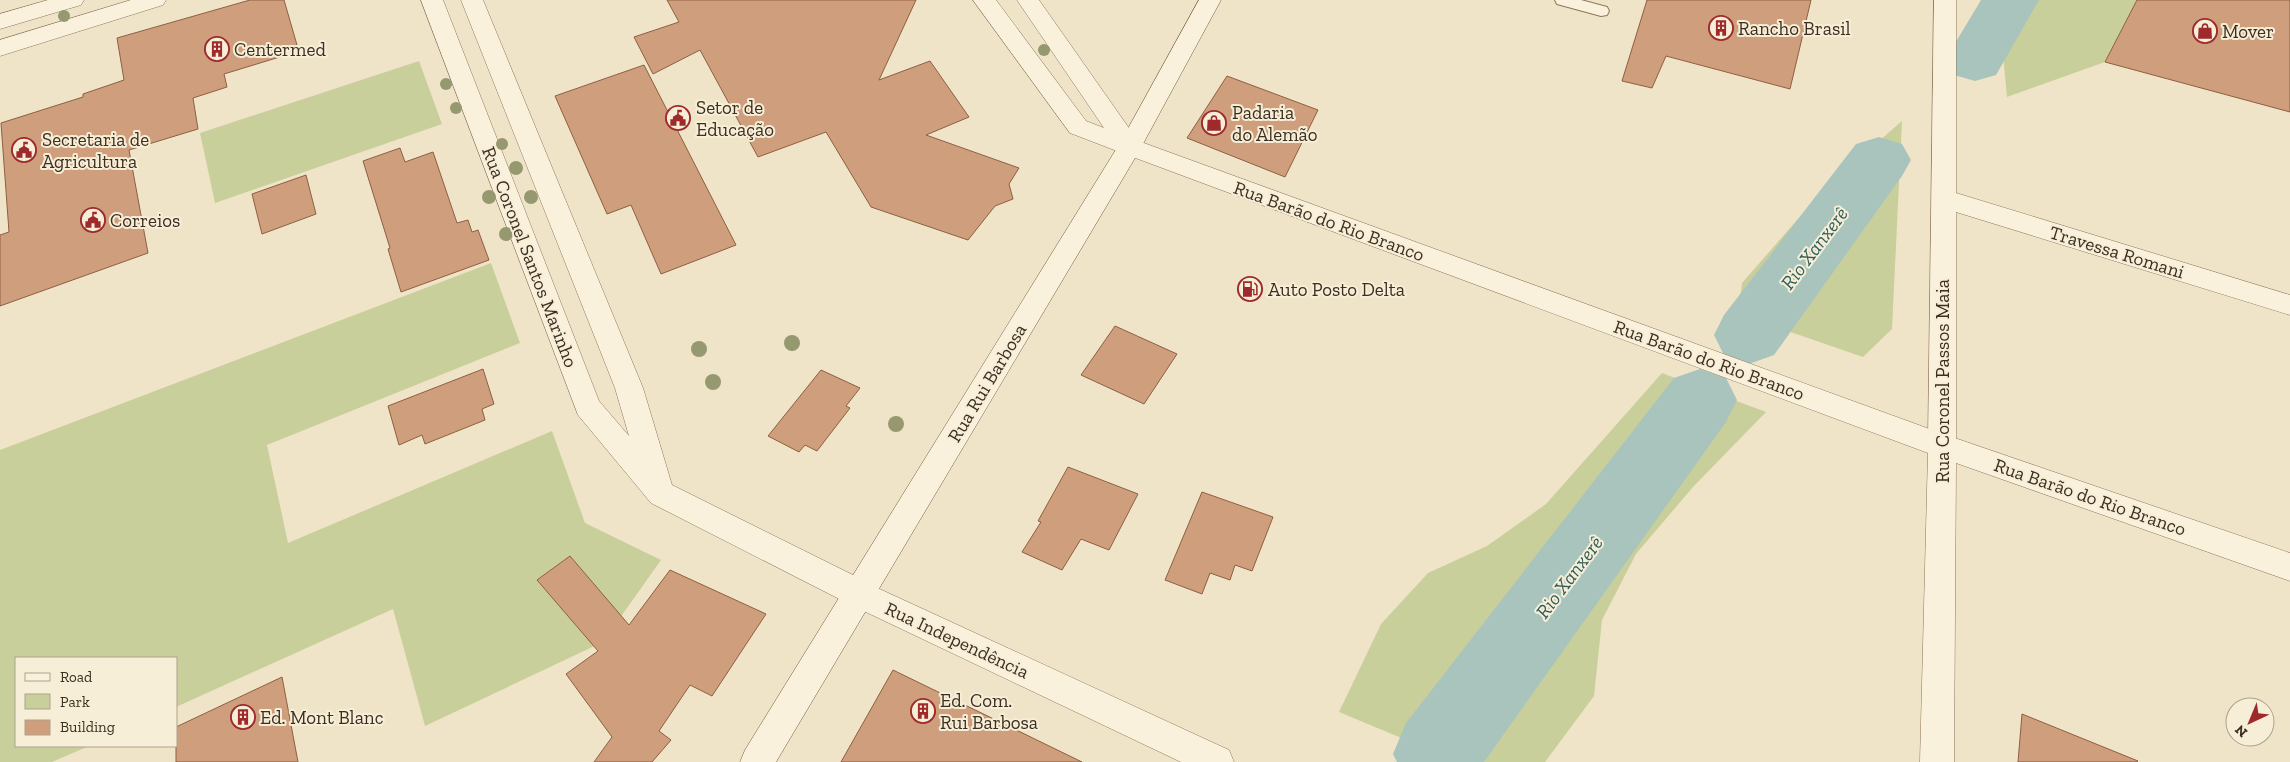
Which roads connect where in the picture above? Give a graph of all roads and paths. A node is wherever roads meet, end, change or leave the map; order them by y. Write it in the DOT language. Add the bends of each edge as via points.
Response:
graph roads {
  1 [pos="73,0"];
  2 [pos="155,0"];
  3 [pos="432,0"];
  4 [pos="472,0"];
  5 [pos="1014,0"];
  6 [pos="1028,0"];
  7 [pos="1210,0"];
  8 [pos="1564,0"];
  9 [pos="1944,0"];
  10 [pos="987,4"];
  11 [pos="1601,11"];
  12 [pos="0,22"];
  13 [pos="0,48"];
  14 [pos="494,54"];
  15 [pos="457,66"];
  16 [pos="1130,147"];
  17 [pos="1944,199"];
  18 [pos="560,219"];
  19 [pos="521,234"];
  20 [pos="2290,305"];
  21 [pos="1942,446"];
  22 [pos="661,494"];
  23 [pos="2290,567"];
  24 [pos="860,594"];
  25 [pos="757,762"];
  26 [pos="1218,762"];
  27 [pos="1938,762"];
  1 -- 12 [label="street"];
  2 -- 13 [label="street"];
  3 -- 15 [label="street, Rua Coronel Santos Marinho"];
  4 -- 14 [label="street"];
  5 -- 10 [label="street"];
  6 -- 16 [label="street"];
  7 -- 16 [label="street, Rua Rui Barbosa"];
  8 -- 11 [label="lane"];
  9 -- 17 [label="street, Rua Coronel Passos Maia"];
  10 -- 16 [label="street, Rua Barão do Rio Branco" via="1078,126"];
  14 -- 15 [label="street"];
  14 -- 18 [label="street"];
  15 -- 19 [label="street, Rua Coronel Santos Marinho"];
  16 -- 21 [label="street, Rua Barão do Rio Branco"];
  16 -- 24 [label="street, Rua Rui Barbosa"];
  17 -- 20 [label="street, Travessa Romani"];
  17 -- 21 [label="street, Rua Coronel Passos Maia"];
  18 -- 19 [label="street"];
  18 -- 22 [label="street" via="629,388"];
  19 -- 22 [label="street, Rua Coronel Santos Marinho" via="588,407"];
  21 -- 23 [label="street, Rua Barão do Rio Branco"];
  21 -- 27 [label="street, Rua Coronel Passos Maia"];
  22 -- 24 [label="street, Rua Coronel Santos Marinho"];
  24 -- 25 [label="street, Rua Rui Barbosa"];
  24 -- 26 [label="street, Rua Independência"];
}
